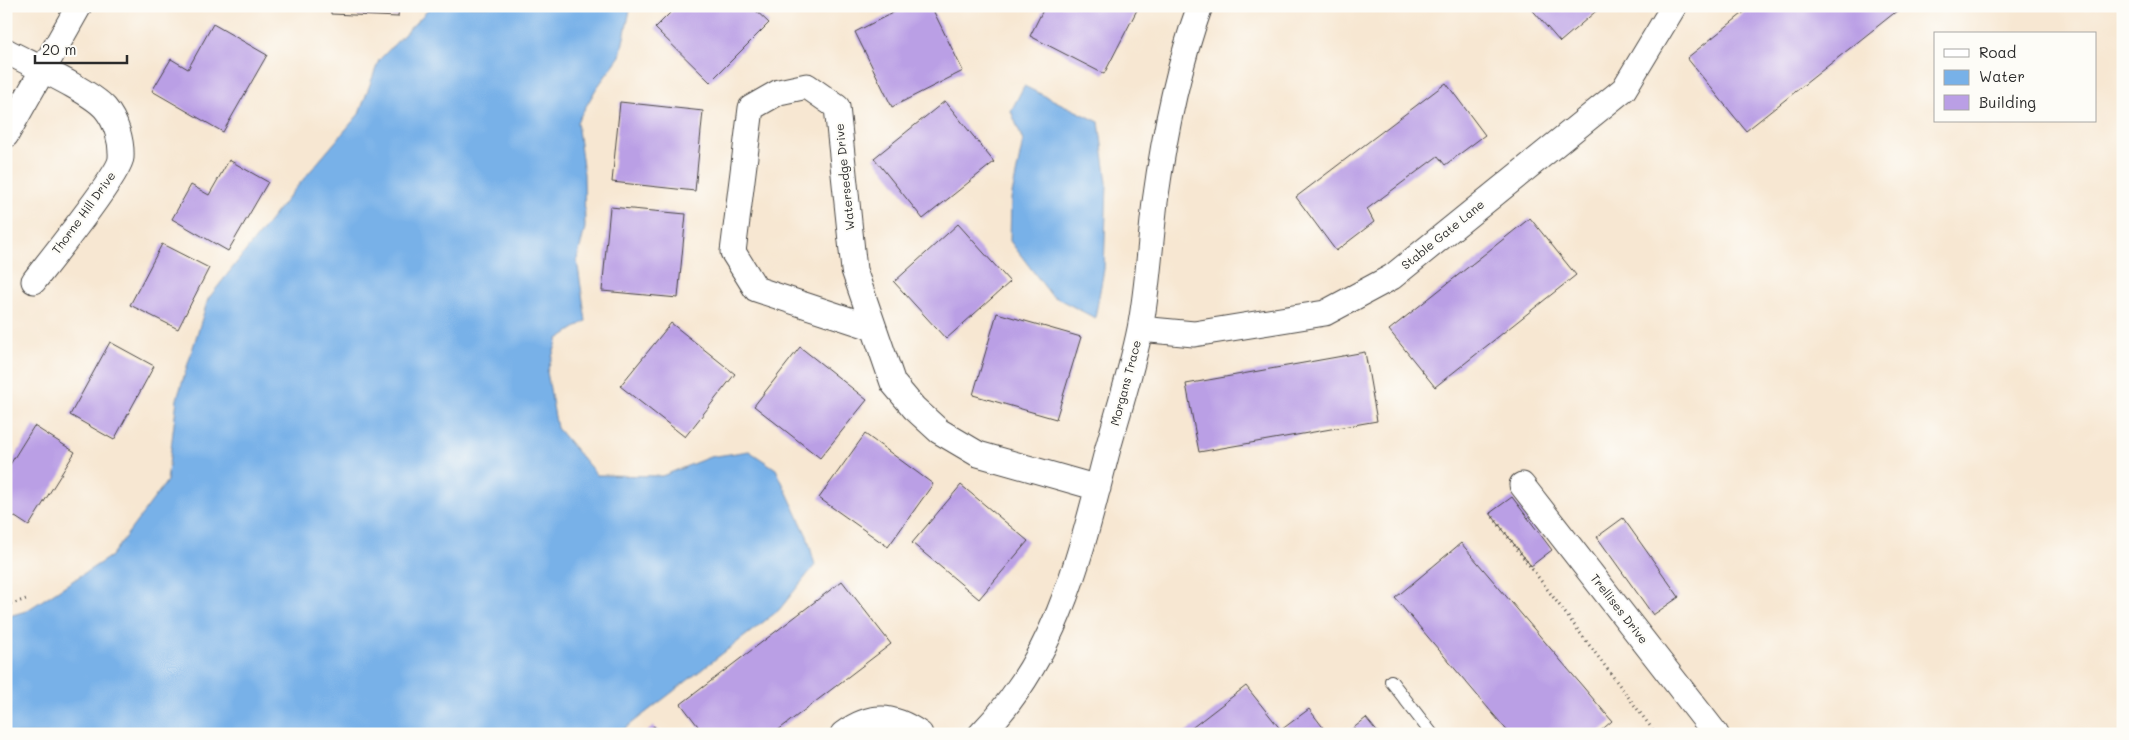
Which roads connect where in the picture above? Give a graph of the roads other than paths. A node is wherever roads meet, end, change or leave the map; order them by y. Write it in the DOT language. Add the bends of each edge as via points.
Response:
graph roads {
  1 [pos="79,6"];
  2 [pos="1200,6"];
  3 [pos="1674,6"];
  4 [pos="6,51"];
  5 [pos="44,72"];
  6 [pos="6,135"];
  7 [pos="34,282"];
  8 [pos="874,328"];
  9 [pos="1140,329"];
  10 [pos="1522,485"];
  11 [pos="1098,488"];
  12 [pos="1391,681"];
  13 [pos="844,734"];
  14 [pos="920,734"];
  15 [pos="981,734"];
  16 [pos="1432,734"];
  17 [pos="1716,734"];
  1 -- 5 [label="street"];
  2 -- 9 [label="street, Morgans Trace" via="1185,45 1170,115"];
  3 -- 9 [label="street, Stable Gate Lane" via="1624,89 1392,277 1325,313 1194,334"];
  4 -- 5 [label="street, Thorne Hill Drive"];
  5 -- 6 [label="street"];
  5 -- 7 [label="street, Thorne Hill Drive" via="105,108 118,130 121,159 110,180"];
  8 -- 11 [label="street, Watersedge Drive" via="756,289 733,252 751,108 779,92 807,86 837,107 854,270 893,383 939,431 978,454"];
  9 -- 11 [label="street, Morgans Trace"];
  10 -- 17 [label="street, Trellises Drive"];
  11 -- 15 [label="street, Morgans Trace" via="1060,612 1040,658 1022,687"];
  12 -- 16 [label="lane"];
  13 -- 14 [label="street" via="862,722 875,719 903,722"];
}
